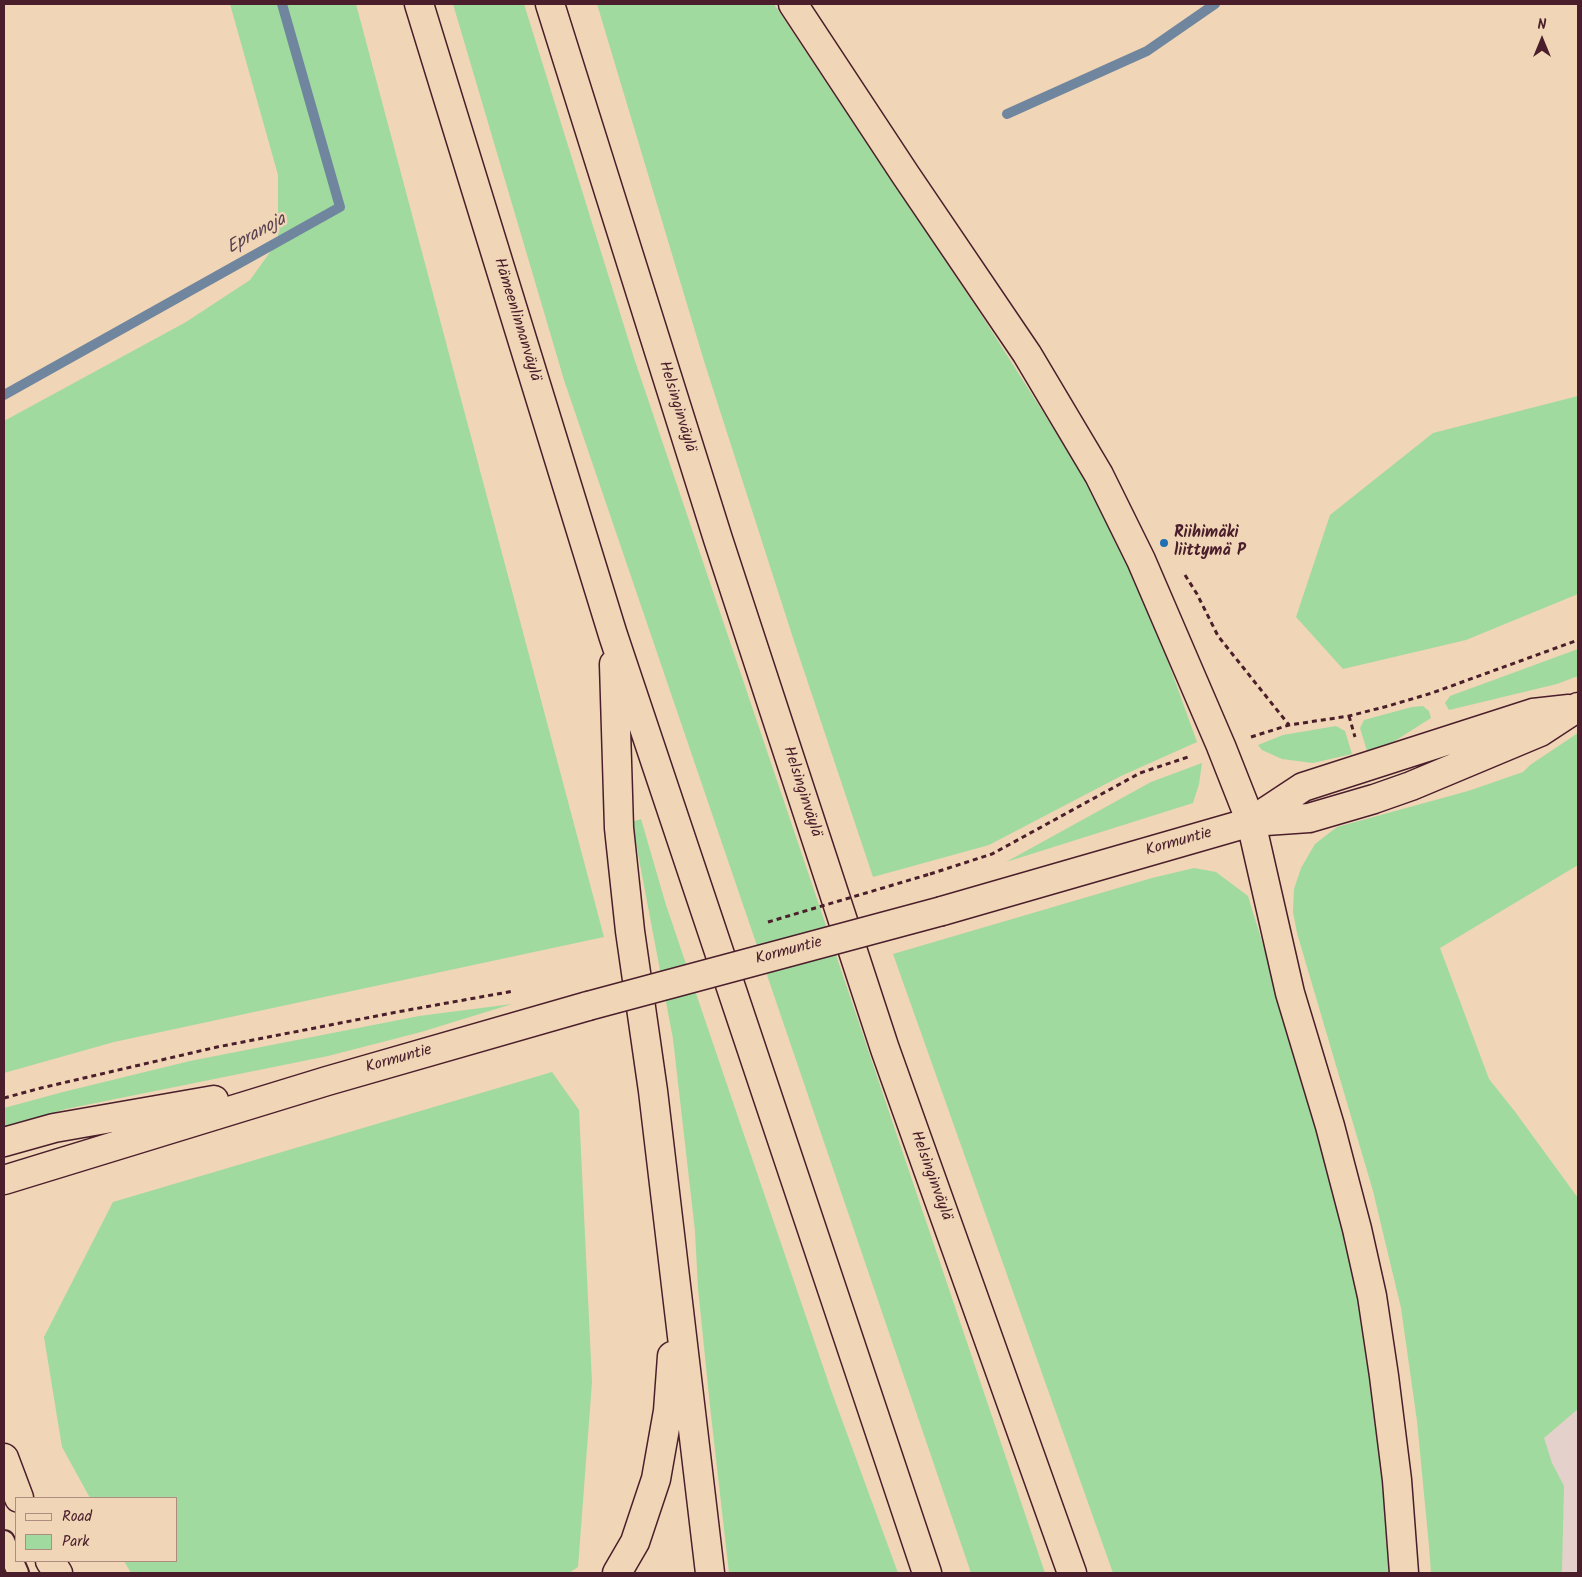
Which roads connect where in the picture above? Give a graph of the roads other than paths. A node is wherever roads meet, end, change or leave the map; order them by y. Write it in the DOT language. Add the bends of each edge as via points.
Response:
graph roads {
  1 [pos="419,4"];
  2 [pos="550,4"];
  3 [pos="793,4"];
  4 [pos="614,635"];
  5 [pos="1576,708"];
  6 [pos="1251,822"];
  7 [pos="327,1081"];
  8 [pos="4,1142"];
  9 [pos="4,1180"];
  10 [pos="676,1285"];
  11 [pos="4,1458"];
  12 [pos="19,1497"];
  13 [pos="4,1541"];
  14 [pos="51,1562"];
  15 [pos="18,1573"];
  16 [pos="58,1573"];
  17 [pos="617,1573"];
  18 [pos="710,1573"];
  19 [pos="927,1573"];
  20 [pos="1072,1573"];
  21 [pos="1404,1573"];
  1 -- 4 [label="main road, Hämeenlinnanväylä"];
  2 -- 20 [label="main road, Helsinginväylä" via="718,539 882,1040"];
  3 -- 6 [label="main road" via="1027,354 1099,475 1141,560"];
  4 -- 10 [label="main road" via="620,837"];
  4 -- 19 [label="main road"];
  5 -- 6 [label="main road, Kormuntie" via="1533,713 1304,787"];
  6 -- 7 [label="main road, Kormuntie, bridge"];
  6 -- 21 [label="main road" via="1290,993 1330,1126 1372,1296 1397,1480"];
  7 -- 8 [label="main road, Kormuntie" via="54,1128"];
  7 -- 9 [label="main road, Kormuntie"];
  10 -- 17 [label="main road" via="668,1411 656,1479 634,1542"];
  10 -- 18 [label="main road"];
  11 -- 12 [label="main road"];
  13 -- 15 [label="lane"];
  14 -- 16 [label="main road"];
}
